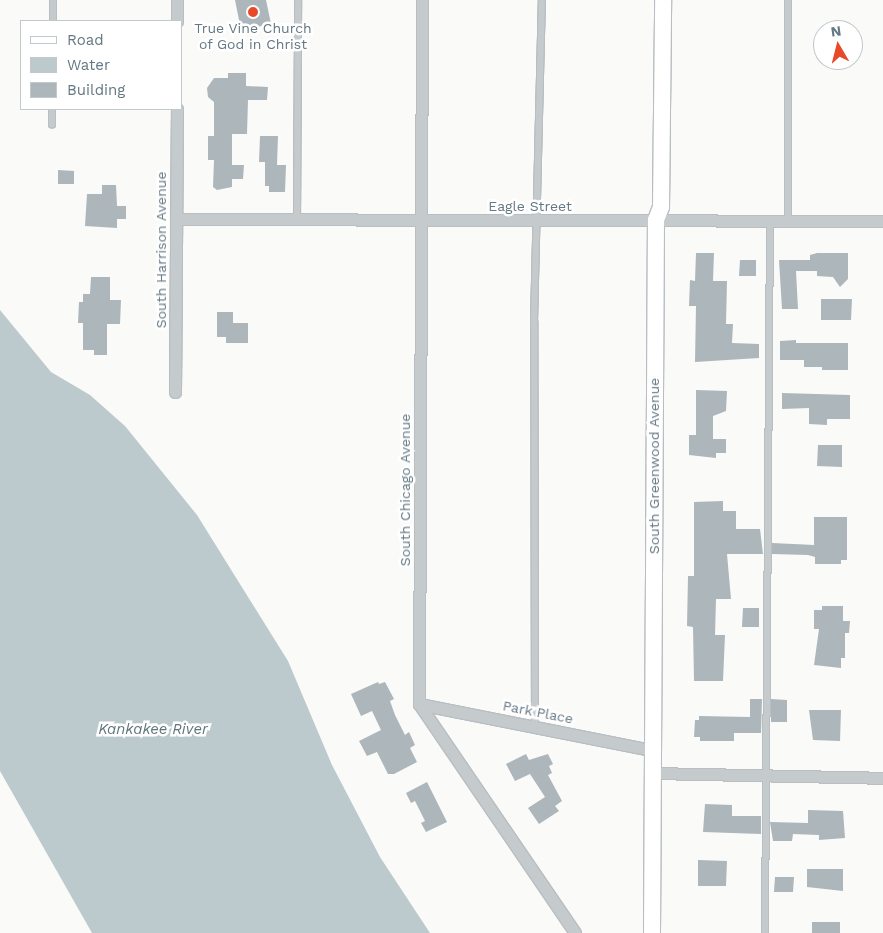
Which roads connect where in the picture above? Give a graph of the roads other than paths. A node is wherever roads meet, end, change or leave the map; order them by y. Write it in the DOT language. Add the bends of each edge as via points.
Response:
graph roads {
  1 [pos="53,0"];
  2 [pos="177,0"];
  3 [pos="298,0"];
  4 [pos="422,0"];
  5 [pos="542,0"];
  6 [pos="663,0"];
  7 [pos="788,0"];
  8 [pos="53,20"];
  9 [pos="177,20"];
  10 [pos="52,110"];
  11 [pos="177,110"];
  12 [pos="52,125"];
  13 [pos="177,219"];
  14 [pos="656,220"];
  15 [pos="297,221"];
  16 [pos="421,221"];
  17 [pos="537,221"];
  18 [pos="770,221"];
  19 [pos="788,221"];
  20 [pos="883,221"];
  21 [pos="175,392"];
  22 [pos="419,704"];
  23 [pos="535,727"];
  24 [pos="652,750"];
  25 [pos="652,773"];
  26 [pos="766,775"];
  27 [pos="883,778"];
  28 [pos="575,933"];
  29 [pos="652,933"];
  30 [pos="765,933"];
  1 -- 8 [label="lane"];
  2 -- 9 [label="street"];
  3 -- 15 [label="lane"];
  4 -- 16 [label="street, South Chicago Avenue"];
  5 -- 17 [label="lane"];
  6 -- 14 [label="street, South Greenwood Avenue" via="662,207"];
  7 -- 19 [label="lane"];
  10 -- 12 [label="lane"];
  11 -- 13 [label="street, South Harrison Avenue"];
  13 -- 15 [label="street, Eagle Street"];
  13 -- 21 [label="street, South Harrison Avenue"];
  14 -- 17 [label="street, Eagle Street"];
  14 -- 18 [label="street, Eagle Street"];
  14 -- 24 [label="street, South Greenwood Avenue"];
  15 -- 16 [label="street, Eagle Street"];
  16 -- 17 [label="street, Eagle Street"];
  16 -- 22 [label="street, South Chicago Avenue"];
  17 -- 23 [label="lane"];
  18 -- 19 [label="street, Eagle Street"];
  18 -- 26 [label="lane"];
  19 -- 20 [label="street, Eagle Street"];
  22 -- 23 [label="street, Park Place"];
  22 -- 28 [label="street"];
  23 -- 24 [label="street, Park Place"];
  24 -- 25 [label="street, South Greenwood Avenue"];
  25 -- 26 [label="street"];
  25 -- 29 [label="street, South Greenwood Avenue"];
  26 -- 27 [label="street"];
  26 -- 30 [label="lane"];
}
